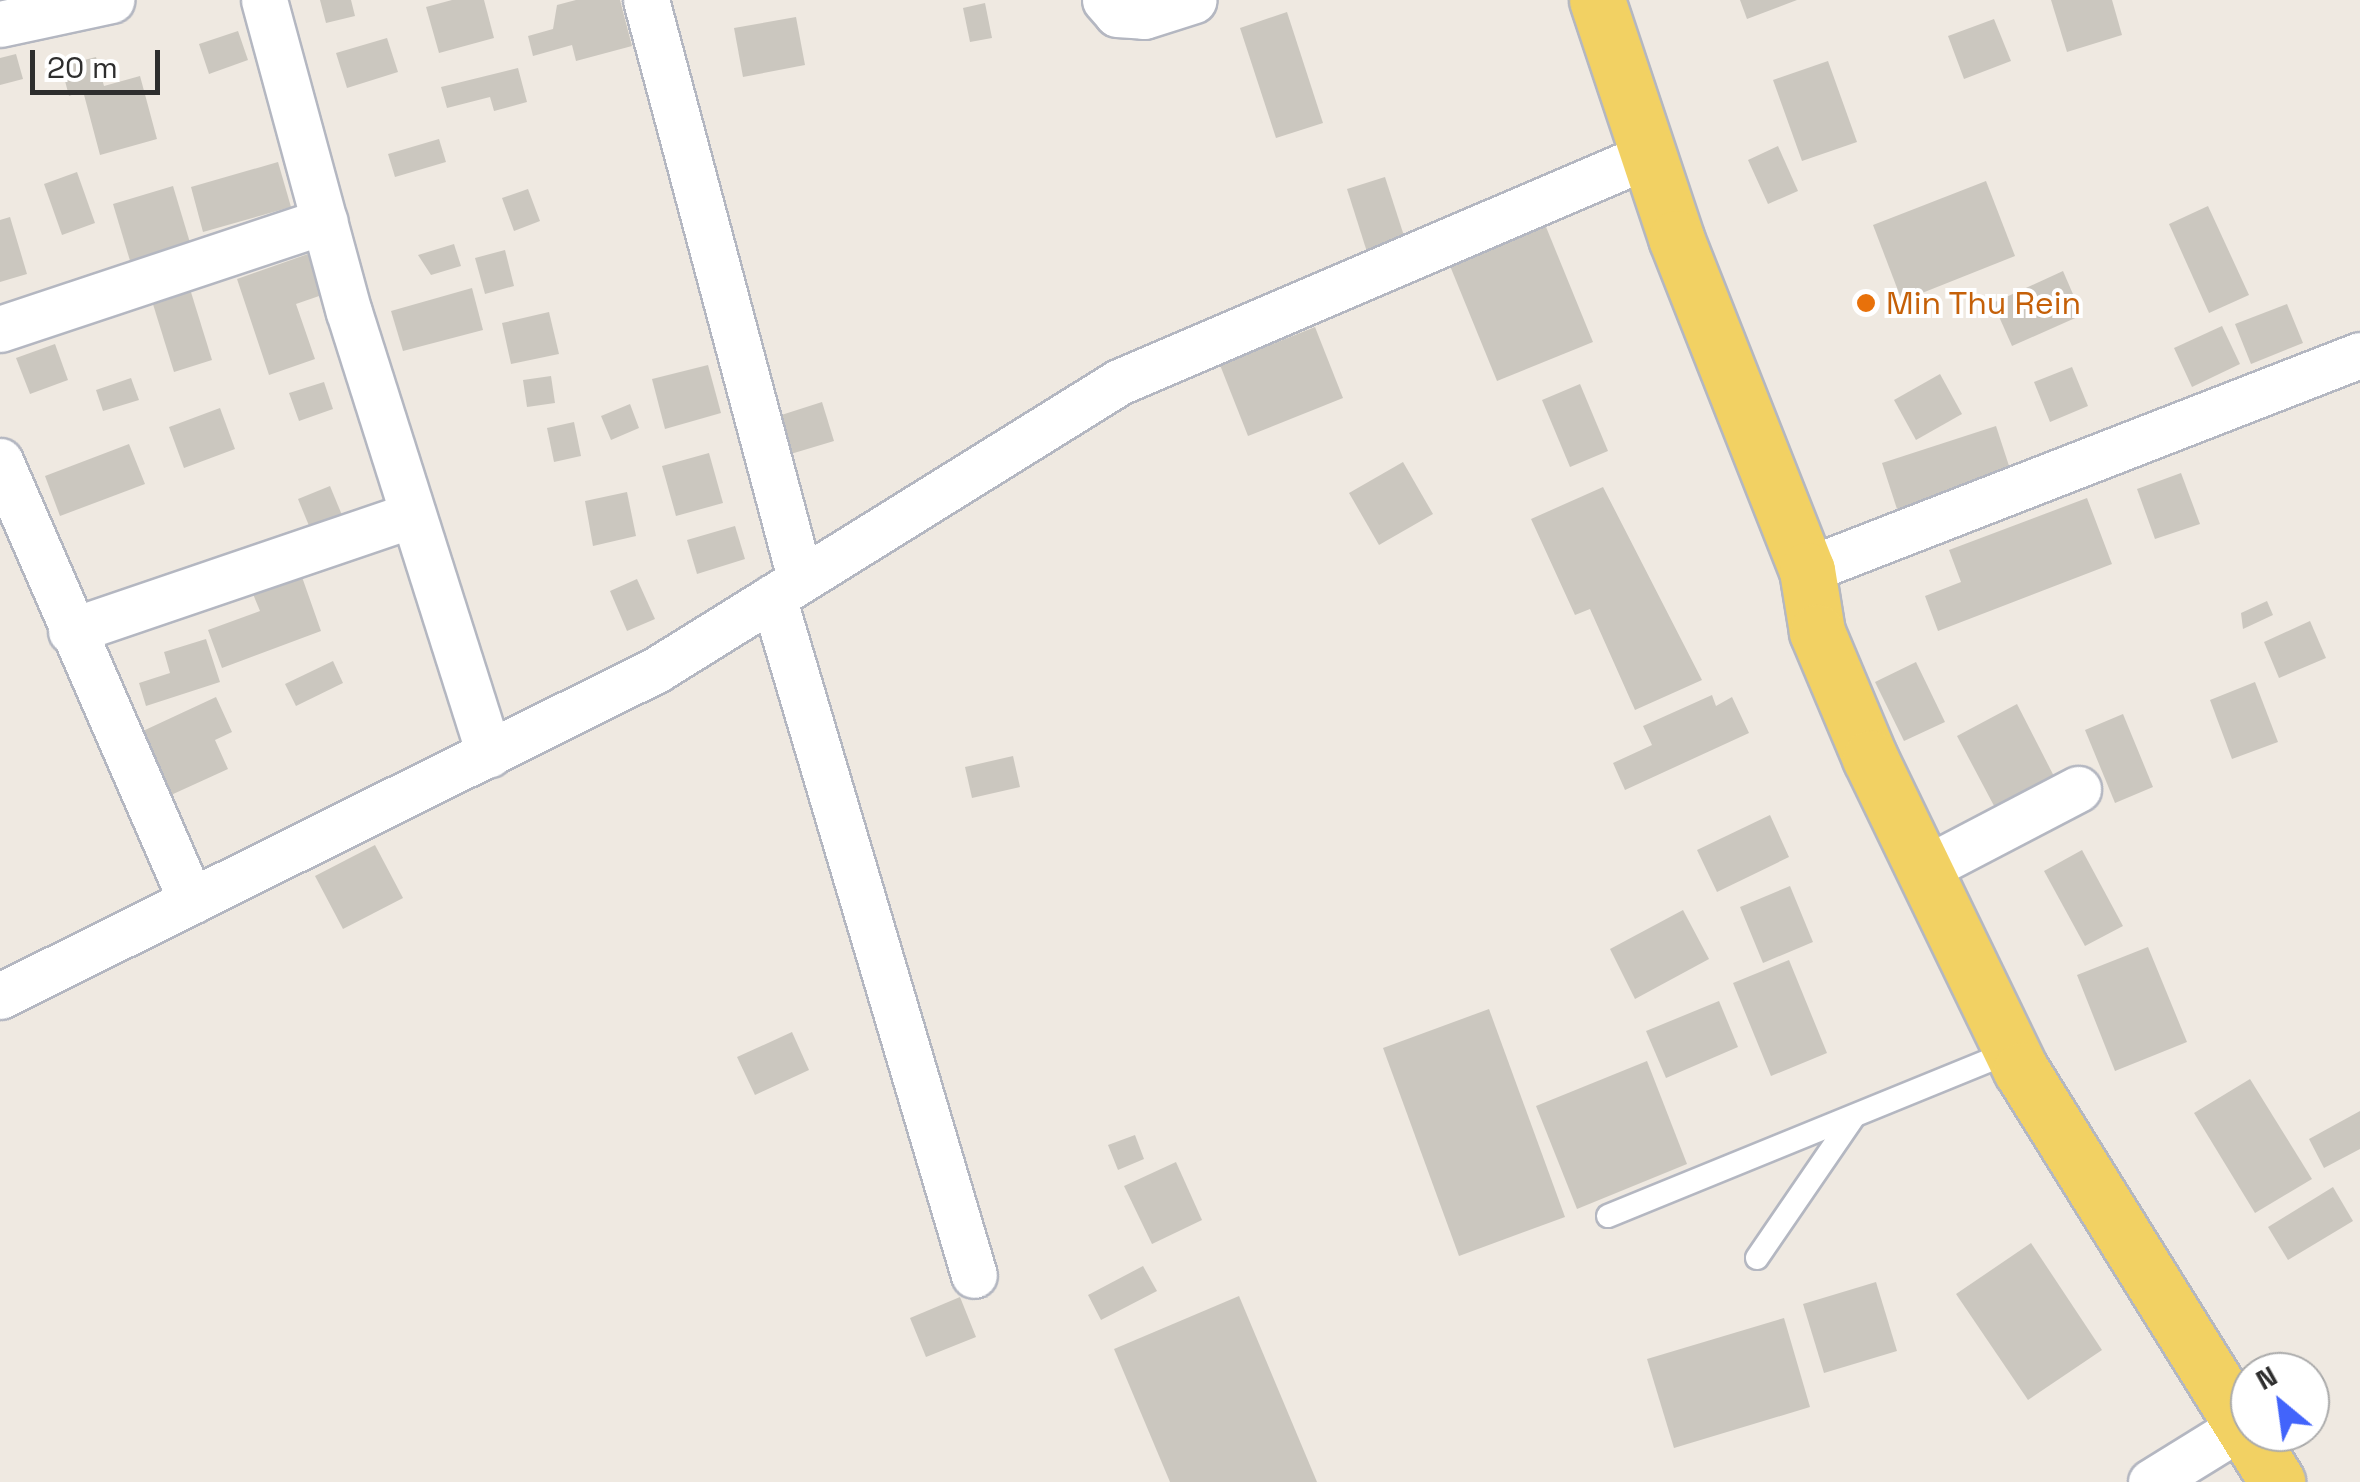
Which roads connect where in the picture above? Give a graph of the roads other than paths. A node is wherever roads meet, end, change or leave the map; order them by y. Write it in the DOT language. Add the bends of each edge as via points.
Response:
graph roads {
  1 [pos="111,0"];
  2 [pos="264,0"];
  3 [pos="646,0"];
  4 [pos="1105,0"];
  5 [pos="1194,0"];
  6 [pos="1597,0"];
  7 [pos="0,24"];
  8 [pos="1649,155"];
  9 [pos="324,221"];
  10 [pos="0,329"];
  11 [pos="2353,373"];
  12 [pos="0,461"];
  13 [pos="411,515"];
  14 [pos="1807,570"];
  15 [pos="787,588"];
  16 [pos="71,631"];
  17 [pos="489,754"];
  18 [pos="2078,789"];
  19 [pos="1924,870"];
  20 [pos="191,901"];
  21 [pos="0,996"];
  22 [pos="2012,1051"];
  23 [pos="1853,1118"];
  24 [pos="1608,1216"];
  25 [pos="1757,1258"];
  26 [pos="974,1275"];
  27 [pos="2230,1411"];
  28 [pos="2230,1433"];
  29 [pos="2257,1452"];
  30 [pos="2151,1482"];
  31 [pos="2277,1482"];
  1 -- 7 [label="street"];
  2 -- 9 [label="street"];
  3 -- 15 [label="street"];
  4 -- 5 [label="street" via="1118,14 1144,16"];
  6 -- 8 [label="main road"];
  8 -- 14 [label="main road"];
  8 -- 15 [label="street" via="1118,382"];
  9 -- 10 [label="street"];
  9 -- 13 [label="street"];
  11 -- 14 [label="street"];
  12 -- 16 [label="street"];
  13 -- 16 [label="street"];
  13 -- 17 [label="street"];
  14 -- 19 [label="main road" via="1816,632"];
  15 -- 17 [label="street"];
  15 -- 26 [label="street"];
  16 -- 20 [label="street"];
  17 -- 20 [label="street"];
  18 -- 19 [label="street"];
  19 -- 22 [label="main road"];
  20 -- 21 [label="street"];
  22 -- 23 [label="lane"];
  22 -- 27 [label="main road"];
  23 -- 24 [label="lane"];
  23 -- 25 [label="lane"];
  28 -- 30 [label="street"];
  29 -- 31 [label="main road"];
}
